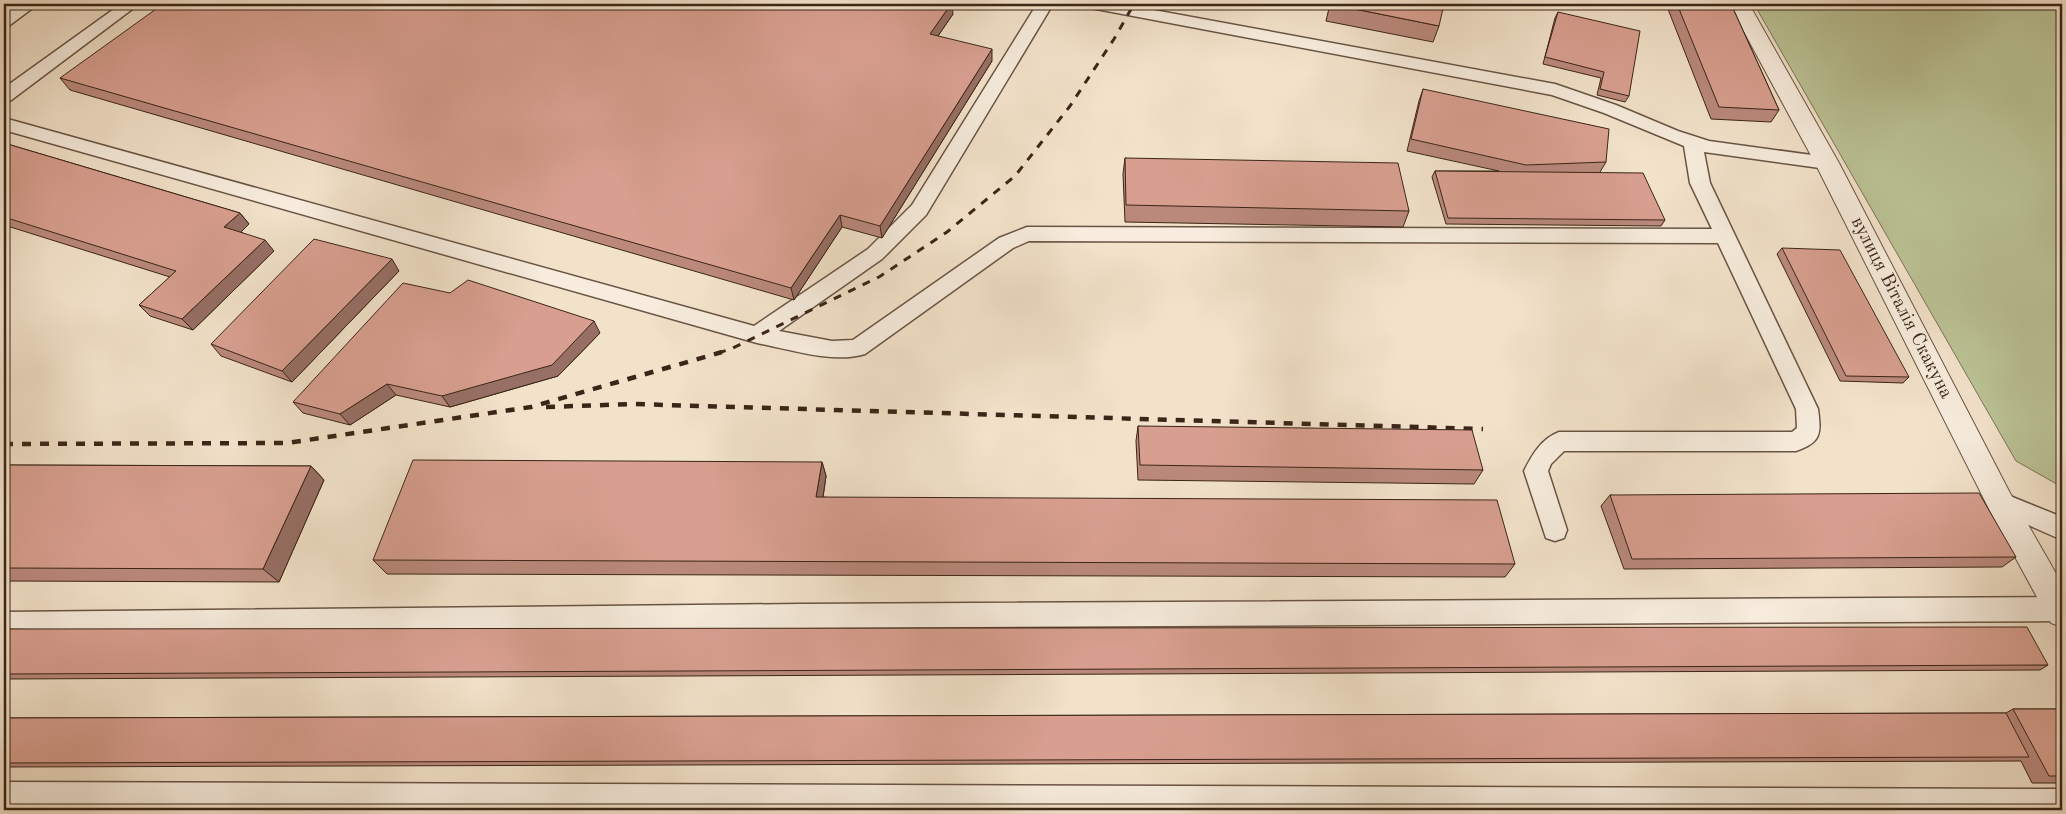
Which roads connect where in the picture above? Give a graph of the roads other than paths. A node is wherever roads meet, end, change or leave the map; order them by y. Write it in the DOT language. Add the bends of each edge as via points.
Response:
graph roads {
  1 [pos="30,4"];
  2 [pos="131,4"];
  3 [pos="1045,4"];
  4 [pos="1096,4"];
  5 [pos="1739,4"];
  6 [pos="4,21"];
  7 [pos="4,97"];
  8 [pos="4,124"];
  9 [pos="1693,142"];
  10 [pos="1826,163"];
  11 [pos="1724,236"];
  12 [pos="756,335"];
  13 [pos="2000,502"];
  14 [pos="1555,530"];
  15 [pos="2062,530"];
  16 [pos="2061,611"];
  17 [pos="4,624"];
  18 [pos="4,796"];
  19 [pos="2062,803"];
  1 -- 6 [label="lane"];
  2 -- 7 [label="lane"];
  3 -- 12 [label="lane" via="919,210 876,254"];
  4 -- 9 [label="lane" via="1555,90"];
  5 -- 10 [label="street, вулиця Віталія Скакуна"];
  8 -- 12 [label="lane"];
  9 -- 10 [label="lane" via="1707,147"];
  9 -- 11 [label="lane" via="1700,183"];
  10 -- 13 [label="street, вулиця Віталія Скакуна"];
  11 -- 12 [label="lane" via="1027,234 1006,244 857,348 832,350"];
  11 -- 14 [label="lane" via="1807,409 1809,432 1796,441 1559,442 1543,457 1536,471"];
  13 -- 15 [label="lane"];
  13 -- 16 [label="street, вулиця Віталія Скакуна"];
  16 -- 17 [label="lane" via="811,616"];
  18 -- 19 [label="lane"];
}
